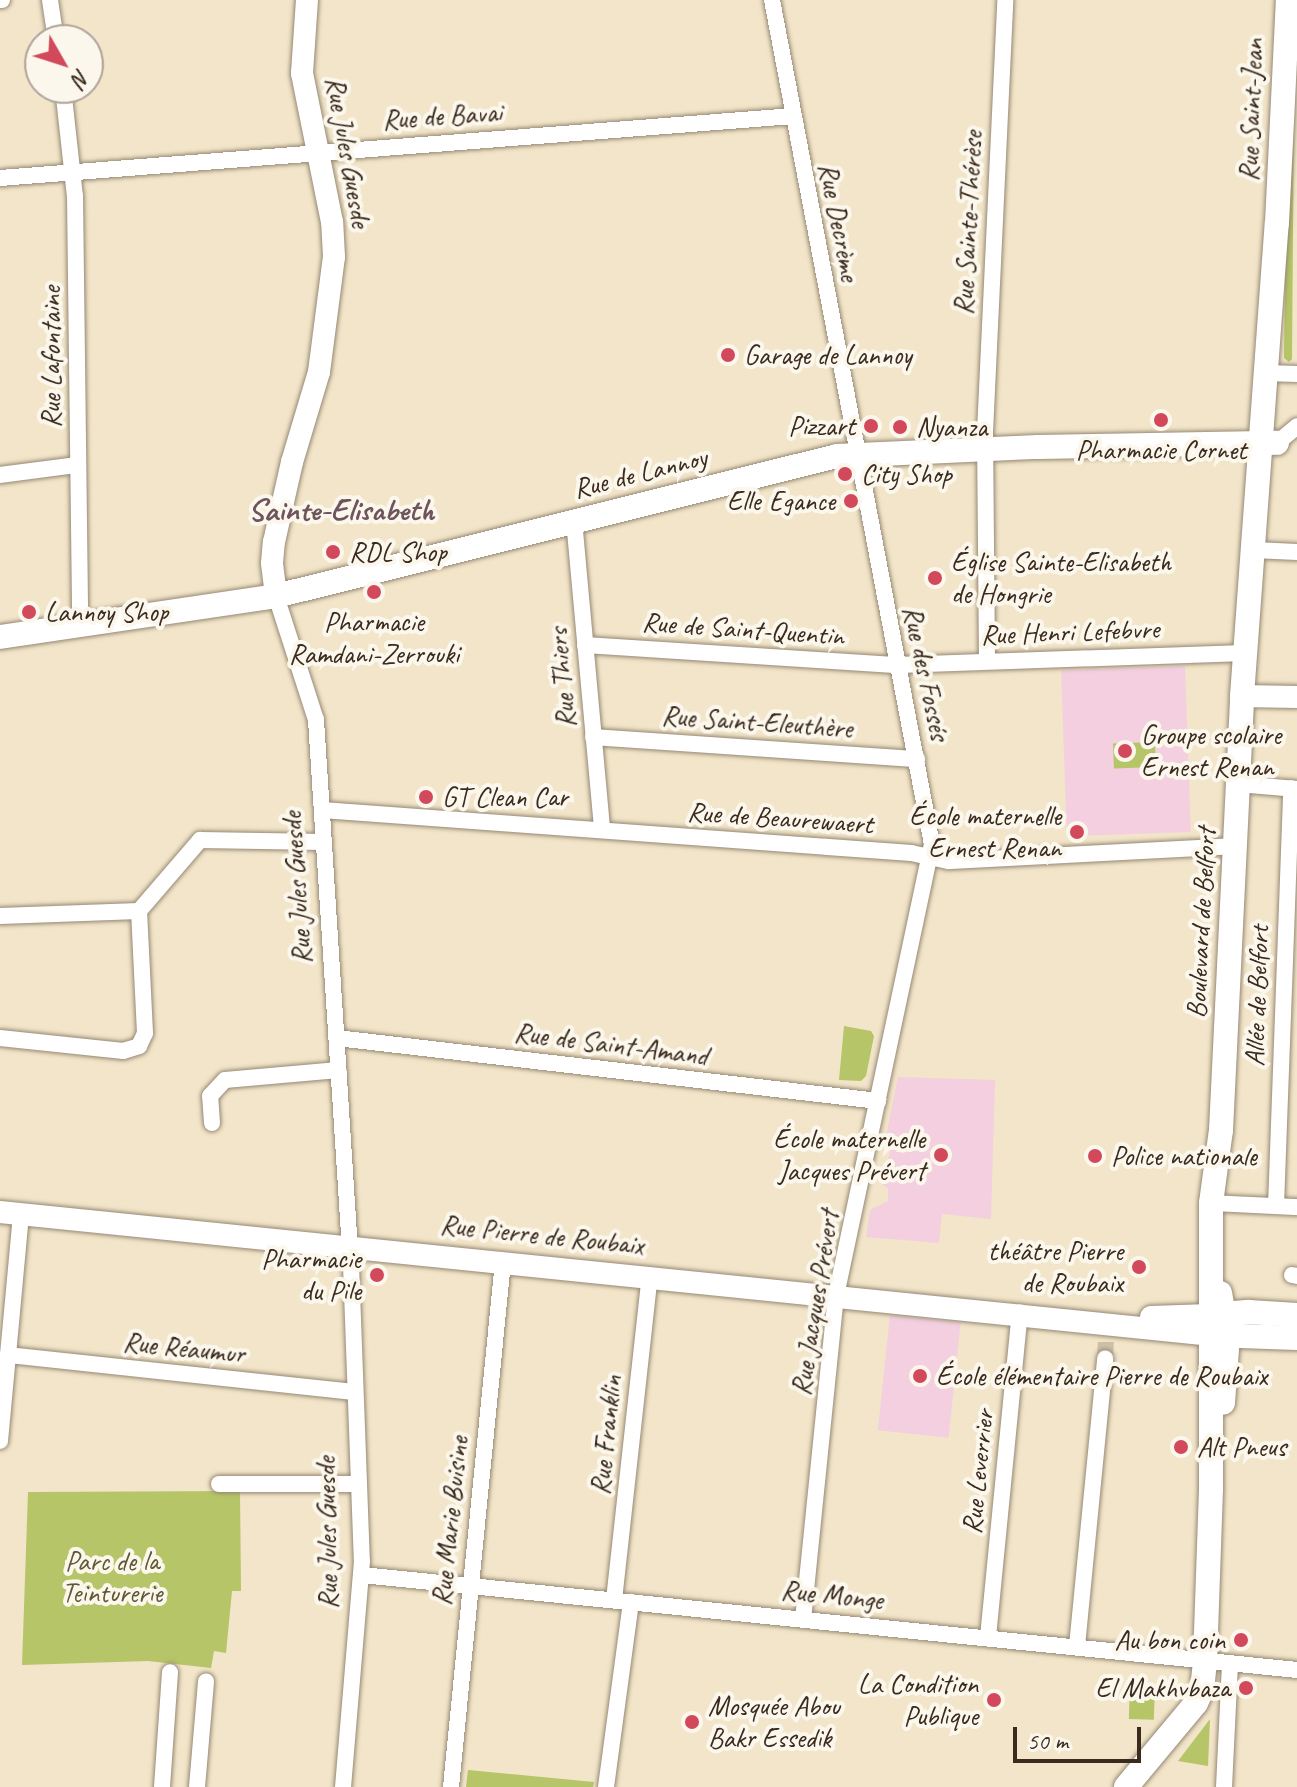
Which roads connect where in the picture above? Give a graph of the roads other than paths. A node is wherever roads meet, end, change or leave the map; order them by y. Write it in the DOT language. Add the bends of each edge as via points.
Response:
graph roads {
  1 [pos="50,0"];
  2 [pos="307,0"];
  3 [pos="772,0"];
  4 [pos="1005,0"];
  5 [pos="1288,0"];
  6 [pos="54,24"];
  7 [pos="1289,87"];
  8 [pos="65,104"];
  9 [pos="793,116"];
  10 [pos="319,152"];
  11 [pos="73,172"];
  12 [pos="0,178"];
  13 [pos="1281,373"];
  14 [pos="1297,426"];
  15 [pos="1270,442"];
  16 [pos="985,449"];
  17 [pos="856,453"];
  18 [pos="77,465"];
  19 [pos="0,475"];
  20 [pos="574,520"];
  21 [pos="1261,550"];
  22 [pos="1297,552"];
  23 [pos="276,596"];
  24 [pos="80,626"];
  25 [pos="0,637"];
  26 [pos="585,645"];
  27 [pos="1245,653"];
  28 [pos="987,660"];
  29 [pos="898,665"];
  30 [pos="1297,697"];
  31 [pos="1246,704"];
  32 [pos="593,737"];
  33 [pos="917,759"];
  34 [pos="1238,784"];
  35 [pos="1294,788"];
  36 [pos="322,810"];
  37 [pos="602,830"];
  38 [pos="323,842"];
  39 [pos="1234,846"];
  40 [pos="931,858"];
  41 [pos="139,911"];
  42 [pos="0,916"];
  43 [pos="0,1038"];
  44 [pos="337,1038"];
  45 [pos="339,1070"];
  46 [pos="878,1101"];
  47 [pos="212,1123"];
  48 [pos="1217,1204"];
  49 [pos="1276,1206"];
  50 [pos="1297,1207"];
  51 [pos="11,1214"];
  52 [pos="349,1246"];
  53 [pos="503,1261"];
  54 [pos="650,1276"];
  55 [pos="836,1295"];
  56 [pos="1020,1313"];
  57 [pos="1297,1315"];
  58 [pos="1078,1319"];
  59 [pos="1218,1325"];
  60 [pos="5,1330"];
  61 [pos="1297,1338"];
  62 [pos="8,1355"];
  63 [pos="1105,1358"];
  64 [pos="353,1392"];
  65 [pos="1,1411"];
  66 [pos="0,1441"];
  67 [pos="219,1484"];
  68 [pos="359,1484"];
  69 [pos="362,1575"];
  70 [pos="470,1586"];
  71 [pos="623,1601"];
  72 [pos="803,1618"];
  73 [pos="988,1637"];
  74 [pos="1077,1646"];
  75 [pos="1217,1662"];
  76 [pos="1297,1670"];
  77 [pos="170,1672"];
  78 [pos="206,1681"];
  79 [pos="162,1787"];
  80 [pos="197,1787"];
  81 [pos="343,1787"];
  82 [pos="451,1787"];
  83 [pos="606,1787"];
  84 [pos="1127,1787"];
  85 [pos="1224,1787"];
  1 -- 6 [label="street"];
  2 -- 10 [label="street, Rue Jules Guesde" via="302,73"];
  3 -- 9 [label="street, Rue Decrème"];
  4 -- 16 [label="street, Rue Sainte-Thérèse"];
  5 -- 7 [label="main road, Rue Saint-Jean"];
  7 -- 13 [label="main road, Rue Saint-Jean" via="1277,223"];
  8 -- 11 [label="street, Rue Lafontaine"];
  9 -- 10 [label="street, Rue de Bavai"];
  9 -- 17 [label="street, Rue Decrème"];
  10 -- 11 [label="street, Rue de Bavai"];
  10 -- 23 [label="street, Rue Jules Guesde" via="334,236 333,270 319,372 274,542"];
  11 -- 12 [label="street, Rue de Bavai"];
  11 -- 18 [label="street, Rue Lafontaine"];
  13 -- 15 [label="main road, Rue Saint-Jean"];
  14 -- 15 [label="street"];
  15 -- 16 [label="main road, Rue de Lannoy"];
  15 -- 21 [label="main road, Boulevard de Belfort"];
  16 -- 17 [label="main road, Rue de Lannoy"];
  16 -- 28 [label="street, Rue Sainte-Thérèse"];
  17 -- 20 [label="main road, Rue de Lannoy"];
  17 -- 29 [label="street, Rue des Fossés"];
  18 -- 19 [label="street"];
  18 -- 24 [label="street, Rue Lafontaine"];
  20 -- 23 [label="main road, Rue de Lannoy"];
  20 -- 26 [label="street, Rue Thiers"];
  21 -- 22 [label="street"];
  21 -- 27 [label="main road, Boulevard de Belfort"];
  21 -- 31 [label="main road, Boulevard de Belfort" via="1258,674"];
  23 -- 24 [label="main road, Rue de Lannoy"];
  23 -- 36 [label="street, Rue Jules Guesde" via="314,710"];
  24 -- 25 [label="main road, Rue de Lannoy"];
  26 -- 29 [label="street, Rue de Saint-Quentin"];
  26 -- 32 [label="street, Rue Thiers"];
  27 -- 28 [label="street, Rue Henri Lefebvre"];
  27 -- 31 [label="main road, Boulevard de Belfort"];
  28 -- 29 [label="street, Rue Henri Lefebvre"];
  29 -- 33 [label="street, Rue des Fossés"];
  30 -- 31 [label="street"];
  31 -- 34 [label="main road, Boulevard de Belfort"];
  32 -- 33 [label="street, Rue Saint-Eleuthère"];
  32 -- 37 [label="street, Rue Thiers"];
  33 -- 40 [label="street, Rue des Fossés"];
  34 -- 35 [label="street"];
  34 -- 39 [label="main road, Boulevard de Belfort"];
  35 -- 49 [label="street, Allée de Belfort"];
  36 -- 37 [label="street, Rue de Beaurewaert"];
  36 -- 38 [label="street, Rue Jules Guesde"];
  37 -- 40 [label="street, Rue de Beaurewaert"];
  38 -- 41 [label="street" via="200,840"];
  38 -- 44 [label="street, Rue Jules Guesde"];
  39 -- 40 [label="street, Rue de Beaurewaert"];
  39 -- 48 [label="main road, Boulevard de Belfort"];
  40 -- 46 [label="street, Rue Jacques Prévert"];
  41 -- 42 [label="street"];
  41 -- 43 [label="street" via="145,1033 139,1046 123,1051"];
  44 -- 45 [label="street, Rue Jules Guesde"];
  44 -- 46 [label="street, Rue de Saint-Amand"];
  45 -- 47 [label="street" via="225,1080 210,1096"];
  45 -- 52 [label="street, Rue Jules Guesde"];
  46 -- 55 [label="street, Rue Jacques Prévert"];
  48 -- 49 [label="street"];
  48 -- 59 [label="main road, Boulevard de Belfort"];
  49 -- 50 [label="street"];
  51 -- 52 [label="street, Rue Pierre de Roubaix"];
  51 -- 60 [label="street"];
  52 -- 53 [label="street, Rue Pierre de Roubaix"];
  52 -- 64 [label="street, Rue Jules Guesde"];
  53 -- 54 [label="street, Rue Pierre de Roubaix"];
  53 -- 70 [label="street, Rue Marie Buisine"];
  54 -- 55 [label="street, Rue Pierre de Roubaix"];
  54 -- 71 [label="street, Rue Franklin"];
  55 -- 56 [label="street, Rue Pierre de Roubaix"];
  55 -- 72 [label="street, Rue Jacques Prévert"];
  56 -- 58 [label="street, Rue Pierre de Roubaix"];
  56 -- 73 [label="street, Rue Leverrier"];
  57 -- 59 [label="main road, Rue Pierre de Roubaix"];
  58 -- 59 [label="street, Rue Pierre de Roubaix"];
  58 -- 59 [label="street, Rue Pierre de Roubaix" via="1107,1330"];
  59 -- 61 [label="main road, Rue Pierre de Roubaix"];
  59 -- 75 [label="main road, Boulevard de Belfort" via="1211,1489"];
  60 -- 62 [label="street"];
  62 -- 64 [label="street, Rue Réaumur"];
  62 -- 65 [label="street"];
  63 -- 74 [label="street"];
  64 -- 68 [label="street, Rue Jules Guesde"];
  65 -- 66 [label="street"];
  67 -- 68 [label="street"];
  68 -- 69 [label="street, Rue Jules Guesde"];
  69 -- 70 [label="street, Rue Monge"];
  69 -- 81 [label="street, Rue Jules Guesde"];
  70 -- 71 [label="street, Rue Monge"];
  70 -- 82 [label="street, Rue Marie Buisine"];
  71 -- 72 [label="street, Rue Monge"];
  71 -- 83 [label="street, Rue Franklin"];
  72 -- 73 [label="street, Rue Monge"];
  73 -- 74 [label="street, Rue Monge"];
  74 -- 75 [label="street, Rue Monge"];
  75 -- 76 [label="street, Rue Monge"];
  75 -- 84 [label="main road, Boulevard de Belfort" via="1196,1703"];
  75 -- 85 [label="street"];
  77 -- 79 [label="street"];
  78 -- 80 [label="street"];
}
